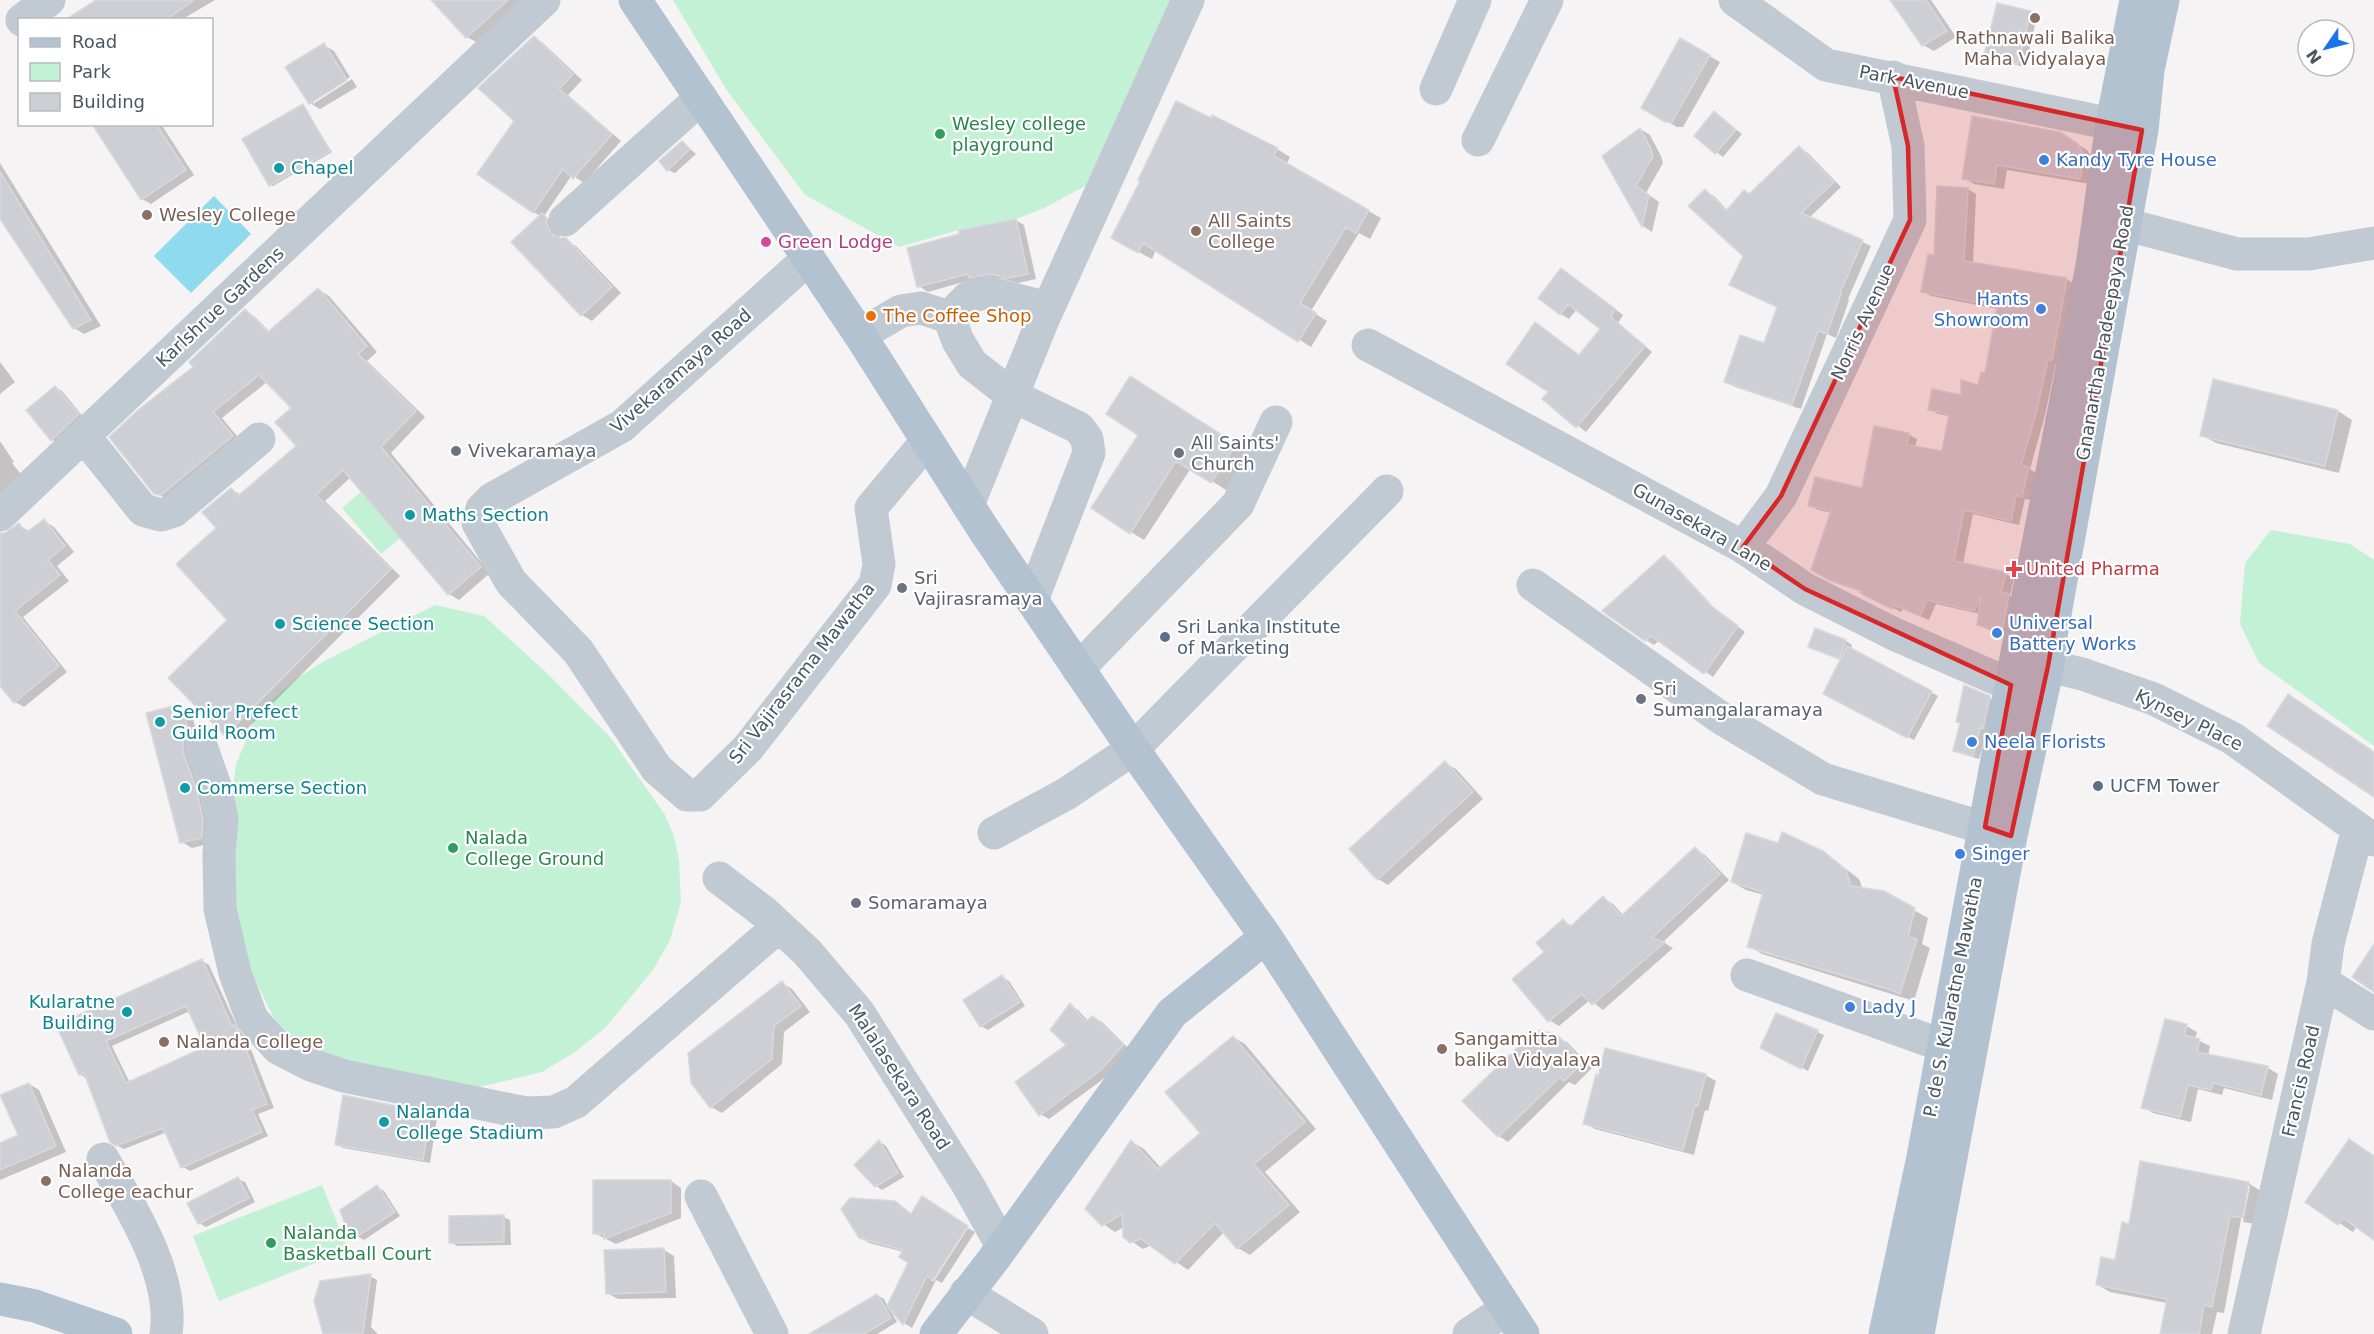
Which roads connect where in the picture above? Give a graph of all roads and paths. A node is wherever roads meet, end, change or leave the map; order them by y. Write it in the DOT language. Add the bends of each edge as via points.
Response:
graph roads {
  1 [pos="49,0"];
  2 [pos="544,0"];
  3 [pos="635,0"];
  4 [pos="1188,0"];
  5 [pos="1475,0"];
  6 [pos="1547,0"];
  7 [pos="1735,0"];
  8 [pos="2136,0"];
  9 [pos="2163,0"];
  10 [pos="24,18"];
  11 [pos="18,22"];
  12 [pos="0,35"];
  13 [pos="1893,78"];
  14 [pos="1436,89"];
  15 [pos="701,98"];
  16 [pos="2127,126"];
  17 [pos="1478,140"];
  18 [pos="565,220"];
  19 [pos="2124,224"];
  20 [pos="2374,243"];
  21 [pos="809,258"];
  22 [pos="1048,308"];
  23 [pos="949,317"];
  24 [pos="860,335"];
  25 [pos="1368,345"];
  26 [pos="1012,396"];
  27 [pos="1276,422"];
  28 [pos="84,436"];
  29 [pos="259,439"];
  30 [pos="927,441"];
  31 [pos="1387,491"];
  32 [pos="968,505"];
  33 [pos="482,509"];
  34 [pos="0,515"];
  35 [pos="1743,547"];
  36 [pos="1533,585"];
  37 [pos="1032,600"];
  38 [pos="1078,669"];
  39 [pos="2013,672"];
  40 [pos="2045,680"];
  41 [pos="201,746"];
  42 [pos="1133,749"];
  43 [pos="1998,832"];
  44 [pos="994,834"];
  45 [pos="2366,834"];
  46 [pos="719,878"];
  47 [pos="779,926"];
  48 [pos="1266,938"];
  49 [pos="1747,975"];
  50 [pos="2323,982"];
  51 [pos="2374,1014"];
  52 [pos="1944,1046"];
  53 [pos="103,1159"];
  54 [pos="701,1196"];
  55 [pos="1002,1246"];
  56 [pos="966,1293"];
  57 [pos="0,1299"];
  58 [pos="1514,1322"];
  59 [pos="116,1334"];
  60 [pos="166,1334"];
  61 [pos="772,1334"];
  62 [pos="936,1334"];
  63 [pos="1032,1334"];
  64 [pos="1469,1334"];
  65 [pos="1885,1334"];
  66 [pos="1918,1334"];
  67 [pos="2244,1334"];
  1 -- 10 [label="street"];
  2 -- 28 [label="street, Karlshrue Gardens"];
  3 -- 15 [label="main road"];
  4 -- 22 [label="street"];
  5 -- 14 [label="street"];
  6 -- 17 [label="street"];
  7 -- 13 [label="street, Park Avenue" via="1826,65"];
  8 -- 16 [label="main road, Gnanartha Pradeepaya Road"];
  9 -- 16 [label="main road, Gnanartha Pradeepaya Road" via="2148,70"];
  11 -- 12 [label="street"];
  13 -- 16 [label="street, Park Avenue"];
  13 -- 35 [label="street, Norris Avenue" via="1908,146 1910,220 1781,496"];
  15 -- 18 [label="street"];
  15 -- 21 [label="main road"];
  16 -- 19 [label="main road, Gnanartha Pradeepaya Road"];
  16 -- 39 [label="main road, Gnanartha Pradeepaya Road" via="2092,266"];
  19 -- 20 [label="street" via="2237,254 2309,254"];
  19 -- 40 [label="main road, Gnanartha Pradeepaya Road"];
  21 -- 24 [label="main road"];
  21 -- 33 [label="street, Vivekaramaya Road" via="622,426"];
  22 -- 23 [label="street" via="986,292 968,298"];
  22 -- 26 [label="street"];
  23 -- 24 [label="street" via="921,308 901,311"];
  23 -- 26 [label="street" via="972,364"];
  24 -- 30 [label="main road"];
  25 -- 35 [label="street, Gunasekara Lane"];
  26 -- 32 [label="street"];
  26 -- 37 [label="street" via="1079,429 1088,439 1089,453"];
  27 -- 38 [label="street" via="1238,504"];
  28 -- 29 [label="street" via="143,510 161,515 174,511"];
  28 -- 34 [label="street, Karlshrue Gardens"];
  30 -- 32 [label="main road"];
  30 -- 33 [label="street, Sri Vajirasrama Mawatha" via="871,508 879,564 875,585 748,748 700,795 687,795 657,769 578,651 511,582 478,523"];
  31 -- 42 [label="street"];
  32 -- 37 [label="main road"];
  35 -- 39 [label="street, Gunasekara Lane" via="1805,589 1894,634"];
  36 -- 43 [label="street" via="1722,718 1822,779"];
  37 -- 38 [label="main road"];
  38 -- 42 [label="main road"];
  39 -- 40 [label="street, Gunasekara Lane"];
  39 -- 43 [label="main road, P. de S. Kularatne Mawatha"];
  40 -- 43 [label="main road, P. de S. Kularatne Mawatha"];
  40 -- 45 [label="street, Kynsey Place" via="2082,674 2154,699 2232,738"];
  41 -- 47 [label="street" via="222,819 220,909 235,973 252,1019 278,1048 344,1076 526,1113 554,1112 576,1102"];
  42 -- 44 [label="street" via="1066,794"];
  42 -- 48 [label="main road"];
  43 -- 52 [label="main road, P. de S. Kularatne Mawatha"];
  43 -- 66 [label="main road, P. de S. Kularatne Mawatha"];
  45 -- 50 [label="street, Francis Road" via="2328,944"];
  46 -- 47 [label="street, Malalasekara Road"];
  47 -- 55 [label="street, Malalasekara Road" via="807,952 859,1013"];
  48 -- 55 [label="main road" via="1172,1013"];
  48 -- 58 [label="main road"];
  49 -- 52 [label="street"];
  50 -- 51 [label="street"];
  50 -- 67 [label="street, Francis Road"];
  52 -- 65 [label="main road, P. de S. Kularatne Mawatha"];
  53 -- 60 [label="street" via="155,1258 166,1303"];
  54 -- 61 [label="street"];
  55 -- 56 [label="main road"];
  56 -- 62 [label="main road"];
  56 -- 63 [label="street"];
  57 -- 59 [label="main road" via="35,1306"];
  58 -- 64 [label="street"];
}
